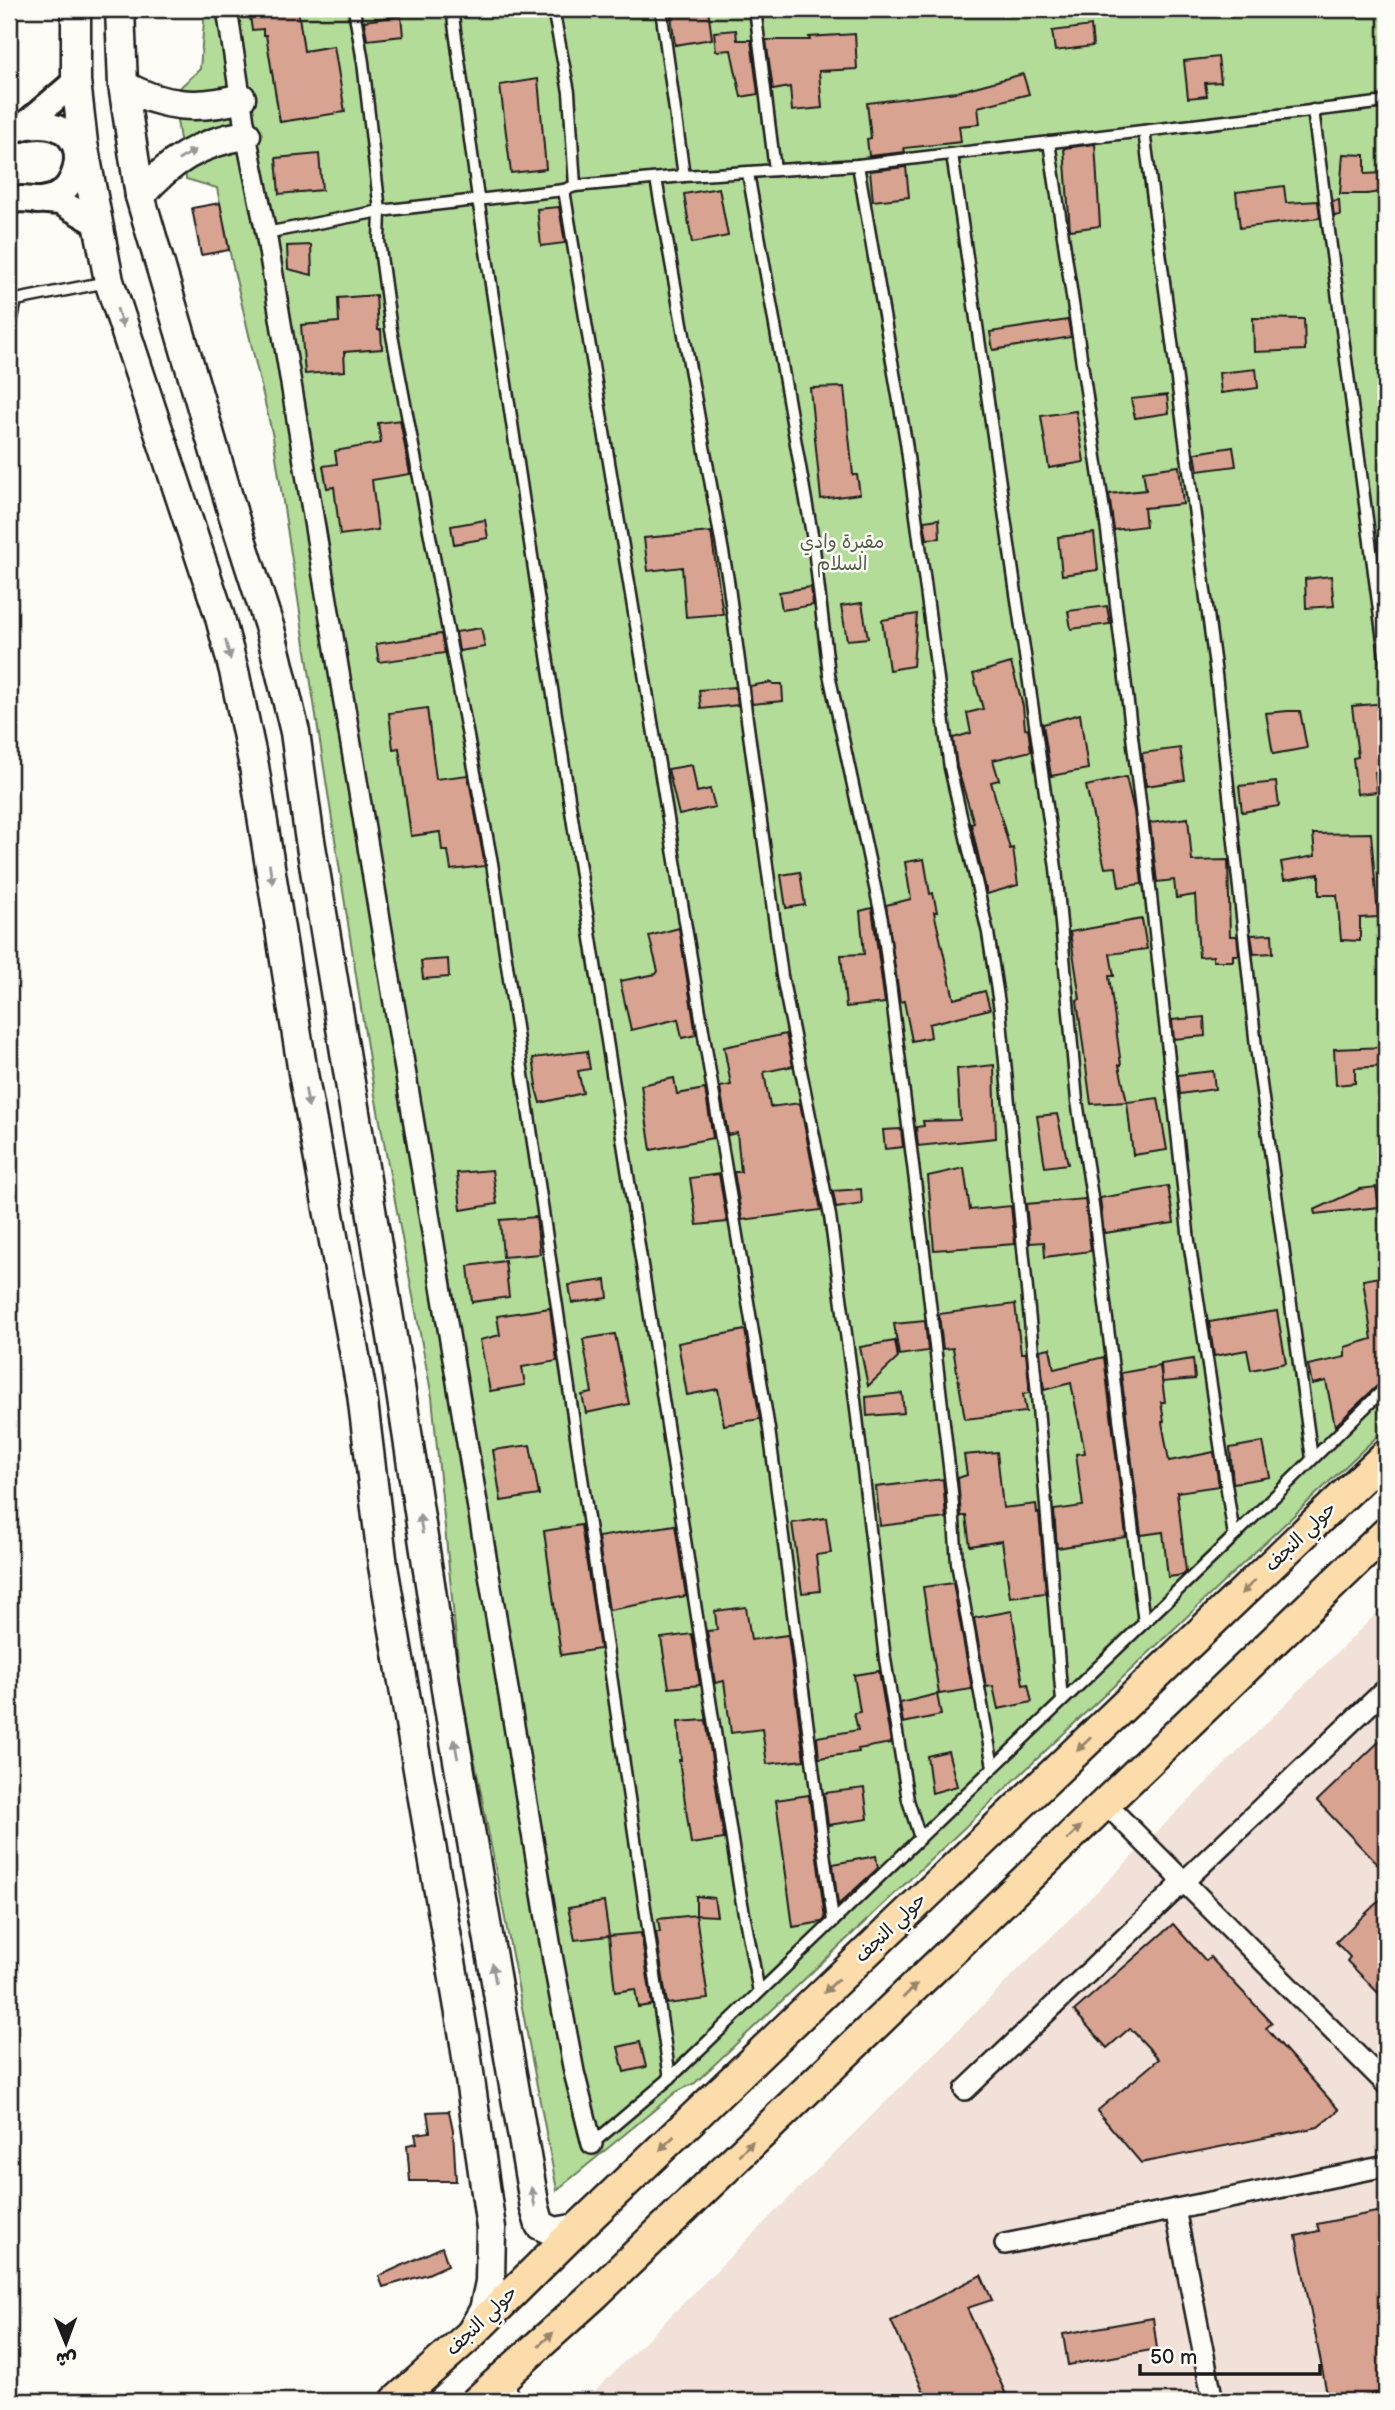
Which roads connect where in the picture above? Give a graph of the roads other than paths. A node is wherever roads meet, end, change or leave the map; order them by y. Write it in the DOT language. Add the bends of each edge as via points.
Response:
graph roads {
  1 [pos="76,9"];
  2 [pos="120,9"];
  3 [pos="227,9"];
  4 [pos="354,9"];
  5 [pos="452,9"];
  6 [pos="553,9"];
  7 [pos="661,9"];
  8 [pos="755,9"];
  9 [pos="76,81"];
  10 [pos="123,85"];
  11 [pos="241,98"];
  12 [pos="1386,102"];
  13 [pos="1313,110"];
  14 [pos="1144,131"];
  15 [pos="15,132"];
  16 [pos="246,135"];
  17 [pos="1049,142"];
  18 [pos="952,154"];
  19 [pos="858,165"];
  20 [pos="775,170"];
  21 [pos="748,173"];
  22 [pos="684,176"];
  23 [pos="656,179"];
  24 [pos="575,186"];
  25 [pos="564,190"];
  26 [pos="140,196"];
  27 [pos="478,198"];
  28 [pos="9,201"];
  29 [pos="37,201"];
  30 [pos="380,211"];
  31 [pos="97,223"];
  32 [pos="266,233"];
  33 [pos="109,281"];
  34 [pos="9,332"];
  35 [pos="233,514"];
  36 [pos="190,529"];
  37 [pos="261,601"];
  38 [pos="219,614"];
  39 [pos="1386,663"];
  40 [pos="1386,1387"];
  41 [pos="1386,1455"];
  42 [pos="1312,1459"];
  43 [pos="1386,1533"];
  44 [pos="1234,1536"];
  45 [pos="1144,1623"];
  46 [pos="1385,1693"];
  47 [pos="1062,1701"];
  48 [pos="993,1767"];
  49 [pos="1105,1803"];
  50 [pos="919,1838"];
  51 [pos="1184,1882"];
  52 [pos="833,1921"];
  53 [pos="759,1992"];
  54 [pos="670,2078"];
  55 [pos="1386,2084"];
  56 [pos="965,2090"];
  57 [pos="592,2144"];
  58 [pos="1386,2166"];
  59 [pos="1175,2209"];
  60 [pos="578,2228"];
  61 [pos="1005,2244"];
  62 [pos="470,2335"];
  63 [pos="510,2371"];
  64 [pos="396,2401"];
  65 [pos="477,2401"];
  66 [pos="511,2401"];
  67 [pos="1213,2401"];
  1 -- 9 [label="main road"];
  2 -- 10 [label="main road"];
  3 -- 11 [label="street"];
  4 -- 30 [label="lane"];
  5 -- 27 [label="lane"];
  6 -- 24 [label="lane" via="569,92"];
  7 -- 22 [label="lane"];
  8 -- 20 [label="lane"];
  9 -- 15 [label="street"];
  9 -- 31 [label="main road"];
  10 -- 11 [label="main road" via="181,106"];
  10 -- 26 [label="main road"];
  11 -- 16 [label="street"];
  12 -- 13 [label="lane"];
  13 -- 14 [label="lane"];
  13 -- 39 [label="lane"];
  14 -- 17 [label="lane"];
  14 -- 42 [label="lane" via="1216,674 1256,1047"];
  15 -- 29 [label="street" via="38,124 55,128 69,135 75,148 78,161 68,186 55,197"];
  26 -- 16 [label="main road, one-way" via="186,154"];
  16 -- 32 [label="street"];
  17 -- 18 [label="lane"];
  17 -- 44 [label="lane" via="1107,531 1189,1241"];
  18 -- 19 [label="lane"];
  18 -- 45 [label="lane" via="1056,868 1077,1101"];
  19 -- 20 [label="lane"];
  19 -- 47 [label="lane" via="906,442 950,768 988,933 1000,1010"];
  20 -- 21 [label="lane"];
  21 -- 22 [label="lane"];
  21 -- 48 [label="lane" via="813,540 829,674 882,920 932,1314 957,1563"];
  22 -- 23 [label="lane"];
  23 -- 24 [label="lane"];
  23 -- 50 [label="lane" via="728,580 782,976 830,1216 886,1659 908,1800"];
  24 -- 25 [label="lane"];
  25 -- 27 [label="lane"];
  25 -- 52 [label="lane" via="769,1429"];
  26 -- 35 [label="main road"];
  27 -- 30 [label="lane"];
  27 -- 53 [label="lane"];
  28 -- 29 [label="street"];
  29 -- 31 [label="street" via="61,202"];
  30 -- 32 [label="lane"];
  30 -- 54 [label="lane" via="379,241 391,330 492,863"];
  31 -- 33 [label="main road"];
  32 -- 57 [label="street" via="553,1960"];
  33 -- 34 [label="lane" via="16,300"];
  33 -- 36 [label="main road, one-way"];
  35 -- 36 [label="main road" via="222,533 211,537"];
  35 -- 37 [label="main road"];
  36 -- 38 [label="main road"];
  37 -- 38 [label="main road" via="236,596"];
  60 -- 37 [label="main road, one-way" via="555,2232 540,2225 530,2185 295,732"];
  38 -- 62 [label="main road, one-way" via="254,766 303,1073 362,1394 383,1566 484,2172 491,2228 490,2282 484,2310"];
  40 -- 42 [label="lane"];
  41 -- 60 [label="main road, حولي النجف, one-way"];
  42 -- 44 [label="lane"];
  43 -- 49 [label="main road"];
  44 -- 45 [label="lane"];
  45 -- 47 [label="lane"];
  46 -- 51 [label="street"];
  47 -- 48 [label="lane"];
  48 -- 50 [label="lane"];
  49 -- 51 [label="street"];
  63 -- 49 [label="main road, one-way"];
  50 -- 52 [label="lane"];
  51 -- 55 [label="street"];
  51 -- 56 [label="street"];
  52 -- 53 [label="lane"];
  53 -- 54 [label="lane"];
  54 -- 57 [label="lane"];
  58 -- 59 [label="street"];
  59 -- 61 [label="street"];
  59 -- 67 [label="street"];
  60 -- 62 [label="main road, حولي النجف"];
  62 -- 64 [label="main road, حولي النجف"];
  63 -- 65 [label="main road"];
  63 -- 66 [label="lane"];
}
